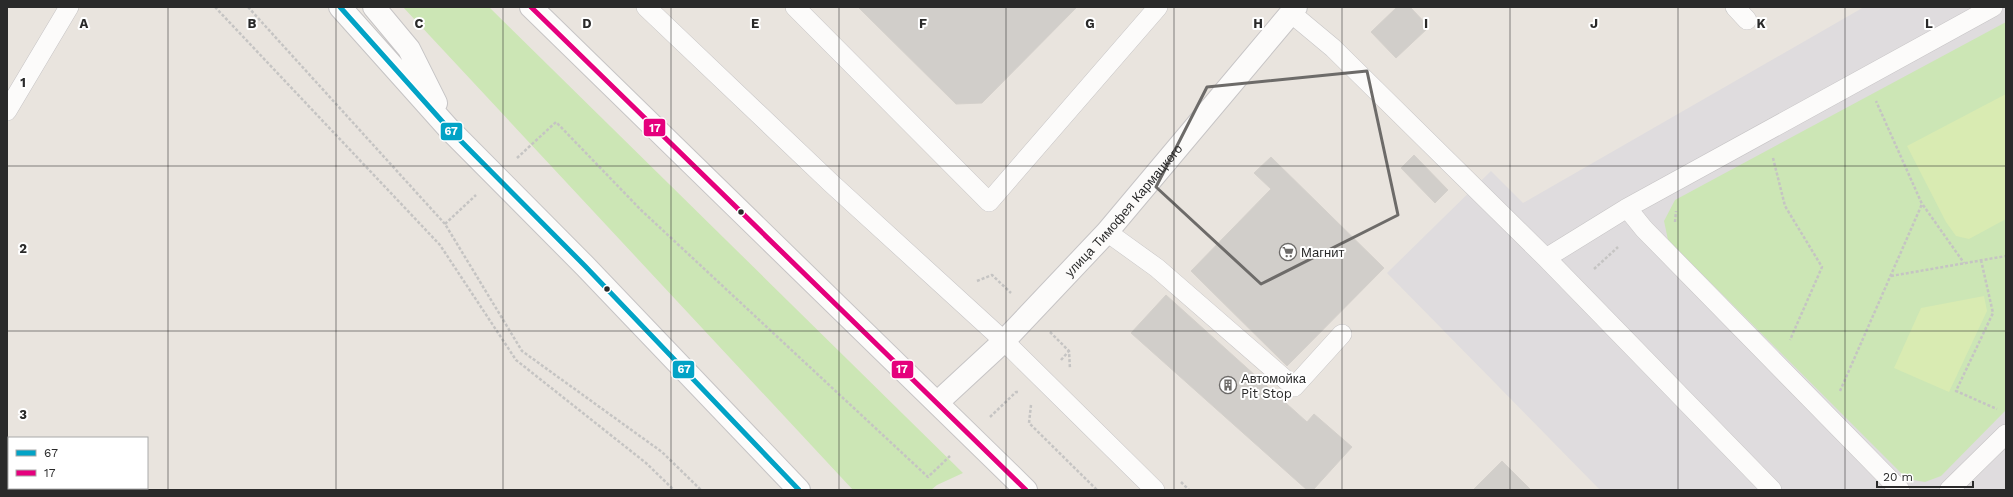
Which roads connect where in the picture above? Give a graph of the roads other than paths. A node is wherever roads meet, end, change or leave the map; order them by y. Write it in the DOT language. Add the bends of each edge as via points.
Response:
graph roads {
  1 [pos="70,7"];
  2 [pos="340,7"];
  3 [pos="374,7"];
  4 [pos="531,7"];
  5 [pos="646,7"];
  6 [pos="795,7"];
  7 [pos="1158,7"];
  8 [pos="1993,7"];
  9 [pos="1294,10"];
  10 [pos="7,111"];
  11 [pos="449,128"];
  12 [pos="1627,208"];
  13 [pos="1107,232"];
  14 [pos="1546,258"];
  15 [pos="1342,334"];
  16 [pos="1004,341"];
  17 [pos="938,402"];
  18 [pos="2006,434"];
  19 [pos="799,490"];
  20 [pos="1026,490"];
  21 [pos="1156,490"];
  22 [pos="1772,490"];
  23 [pos="1900,490"];
  24 [pos="1949,490"];
  1 -- 10 [label="lane"];
  2 -- 11 [label="main road"];
  3 -- 11 [label="main road" via="409,49"];
  4 -- 17 [label="main road"];
  5 -- 16 [label="lane" via="831,183"];
  6 -- 7 [label="lane" via="989,202"];
  8 -- 12 [label="lane"];
  9 -- 13 [label="main road, улица Тимофея Кармацкого"];
  9 -- 14 [label="lane"];
  11 -- 19 [label="main road"];
  12 -- 14 [label="lane"];
  12 -- 23 [label="lane" via="1644,229"];
  13 -- 15 [label="lane" via="1157,268 1294,387"];
  13 -- 16 [label="main road, улица Тимофея Кармацкого"];
  14 -- 22 [label="lane"];
  16 -- 17 [label="main road, улица Тимофея Кармацкого"];
  16 -- 21 [label="lane"];
  17 -- 20 [label="main road"];
  18 -- 24 [label="lane"];
}
